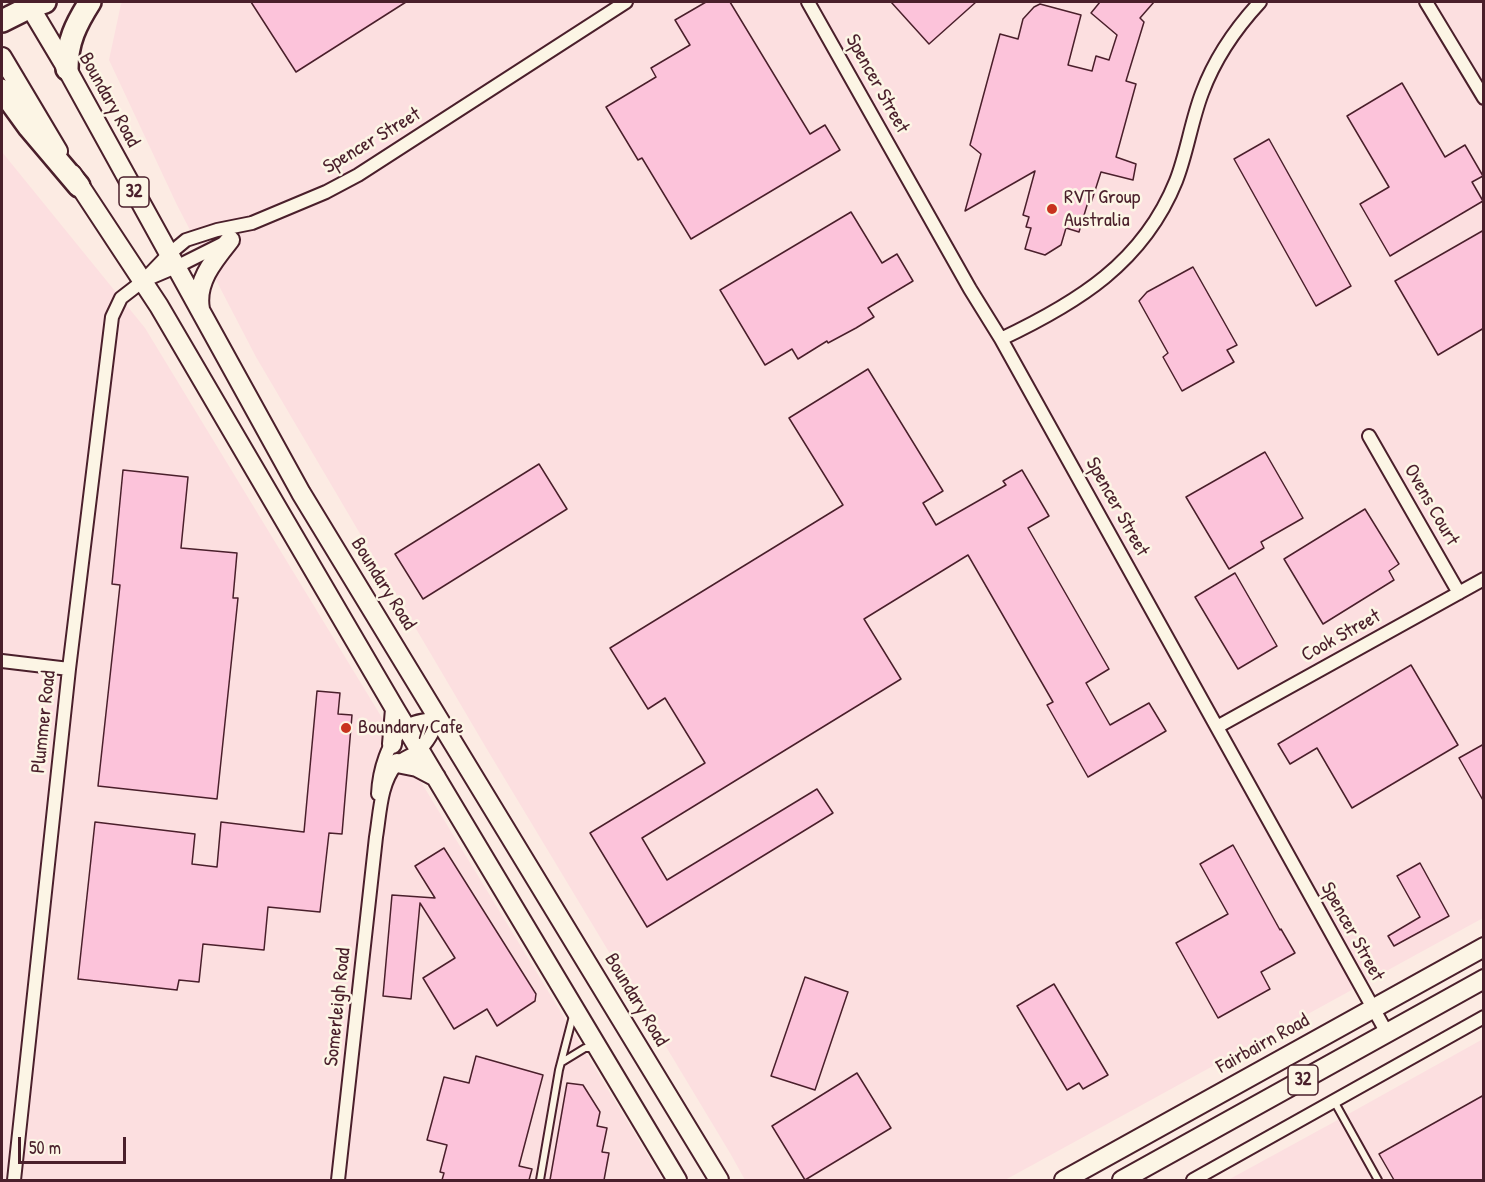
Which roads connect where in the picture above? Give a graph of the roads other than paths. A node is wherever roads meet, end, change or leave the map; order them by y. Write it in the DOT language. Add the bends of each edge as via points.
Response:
graph roads {
  1 [pos="90,2"];
  2 [pos="626,2"];
  3 [pos="808,2"];
  4 [pos="1260,2"];
  5 [pos="1426,2"];
  6 [pos="34,3"];
  7 [pos="2,21"];
  8 [pos="2,57"];
  9 [pos="67,69"];
  10 [pos="2,90"];
  11 [pos="1484,98"];
  12 [pos="79,186"];
  13 [pos="252,223"];
  14 [pos="230,240"];
  15 [pos="172,261"];
  16 [pos="143,281"];
  17 [pos="200,312"];
  18 [pos="1001,339"];
  19 [pos="1369,436"];
  20 [pos="1484,579"];
  21 [pos="1459,593"];
  22 [pos="2,661"];
  23 [pos="69,669"];
  24 [pos="395,709"];
  25 [pos="439,718"];
  26 [pos="406,727"];
  27 [pos="1217,728"];
  28 [pos="392,744"];
  29 [pos="420,750"];
  30 [pos="397,763"];
  31 [pos="436,777"];
  32 [pos="376,837"];
  33 [pos="1484,946"];
  34 [pos="1484,979"];
  35 [pos="1373,1009"];
  36 [pos="575,1010"];
  37 [pos="1483,1017"];
  38 [pos="1387,1033"];
  39 [pos="598,1048"];
  40 [pos="561,1062"];
  41 [pos="1334,1101"];
  42 [pos="14,1180"];
  43 [pos="338,1180"];
  44 [pos="540,1180"];
  45 [pos="677,1180"];
  46 [pos="719,1180"];
  47 [pos="1064,1180"];
  48 [pos="1122,1180"];
  49 [pos="1193,1180"];
  50 [pos="1378,1180"];
  1 -- 9 [label="highway" via="73,30"];
  2 -- 13 [label="street, Spencer Street" via="381,162 326,192"];
  3 -- 18 [label="street, Spencer Street"];
  4 -- 18 [label="street" via="1215,62 1201,94 1176,181 1140,243 1096,285"];
  5 -- 11 [label="street"];
  6 -- 7 [label="highway"];
  6 -- 9 [label="main road, Boundary Road / 32"];
  8 -- 12 [label="main road, 32"];
  9 -- 15 [label="main road, Boundary Road / 32"];
  10 -- 12 [label="highway"];
  12 -- 16 [label="main road, 32"];
  13 -- 14 [label="street, Spencer Street"];
  13 -- 15 [label="street, Spencer Street" via="186,240"];
  14 -- 15 [label="street, Spencer Street"];
  14 -- 17 [label="main road" via="206,273 198,298"];
  15 -- 16 [label="street, Plummer Road"];
  15 -- 17 [label="main road, Boundary Road / 32"];
  16 -- 23 [label="street, Plummer Road" via="122,298 112,316"];
  16 -- 24 [label="main road, 32"];
  17 -- 25 [label="main road, Boundary Road / 32" via="301,493"];
  18 -- 27 [label="street, Spencer Street"];
  19 -- 21 [label="street, Ovens Court"];
  20 -- 21 [label="street, Cook Street"];
  21 -- 27 [label="street, Cook Street"];
  22 -- 23 [label="street"];
  23 -- 42 [label="street, Plummer Road"];
  24 -- 26 [label="main road, 32"];
  24 -- 28 [label="main road"];
  25 -- 26 [label="street"];
  25 -- 29 [label="street"];
  25 -- 46 [label="main road, Boundary Road / 32"];
  26 -- 28 [label="street, Somerleigh Road"];
  26 -- 29 [label="main road, 32"];
  27 -- 35 [label="street, Spencer Street"];
  28 -- 32 [label="street, Somerleigh Road" via="378,779"];
  29 -- 30 [label="street"];
  29 -- 31 [label="main road, 32"];
  30 -- 31 [label="main road"];
  30 -- 32 [label="street, Somerleigh Road" via="384,789"];
  31 -- 36 [label="main road, 32"];
  32 -- 43 [label="street, Somerleigh Road"];
  33 -- 35 [label="main road, Fairbairn Road / 32"];
  34 -- 38 [label="main road, 32"];
  35 -- 38 [label="street, Spencer Street"];
  35 -- 47 [label="main road, Fairbairn Road / 32"];
  36 -- 39 [label="main road, 32"];
  36 -- 40 [label="lane"];
  37 -- 41 [label="street"];
  38 -- 48 [label="main road, 32"];
  39 -- 40 [label="lane" via="585,1048"];
  39 -- 45 [label="main road, 32"];
  40 -- 44 [label="lane"];
  41 -- 49 [label="street"];
  41 -- 50 [label="lane"];
}
